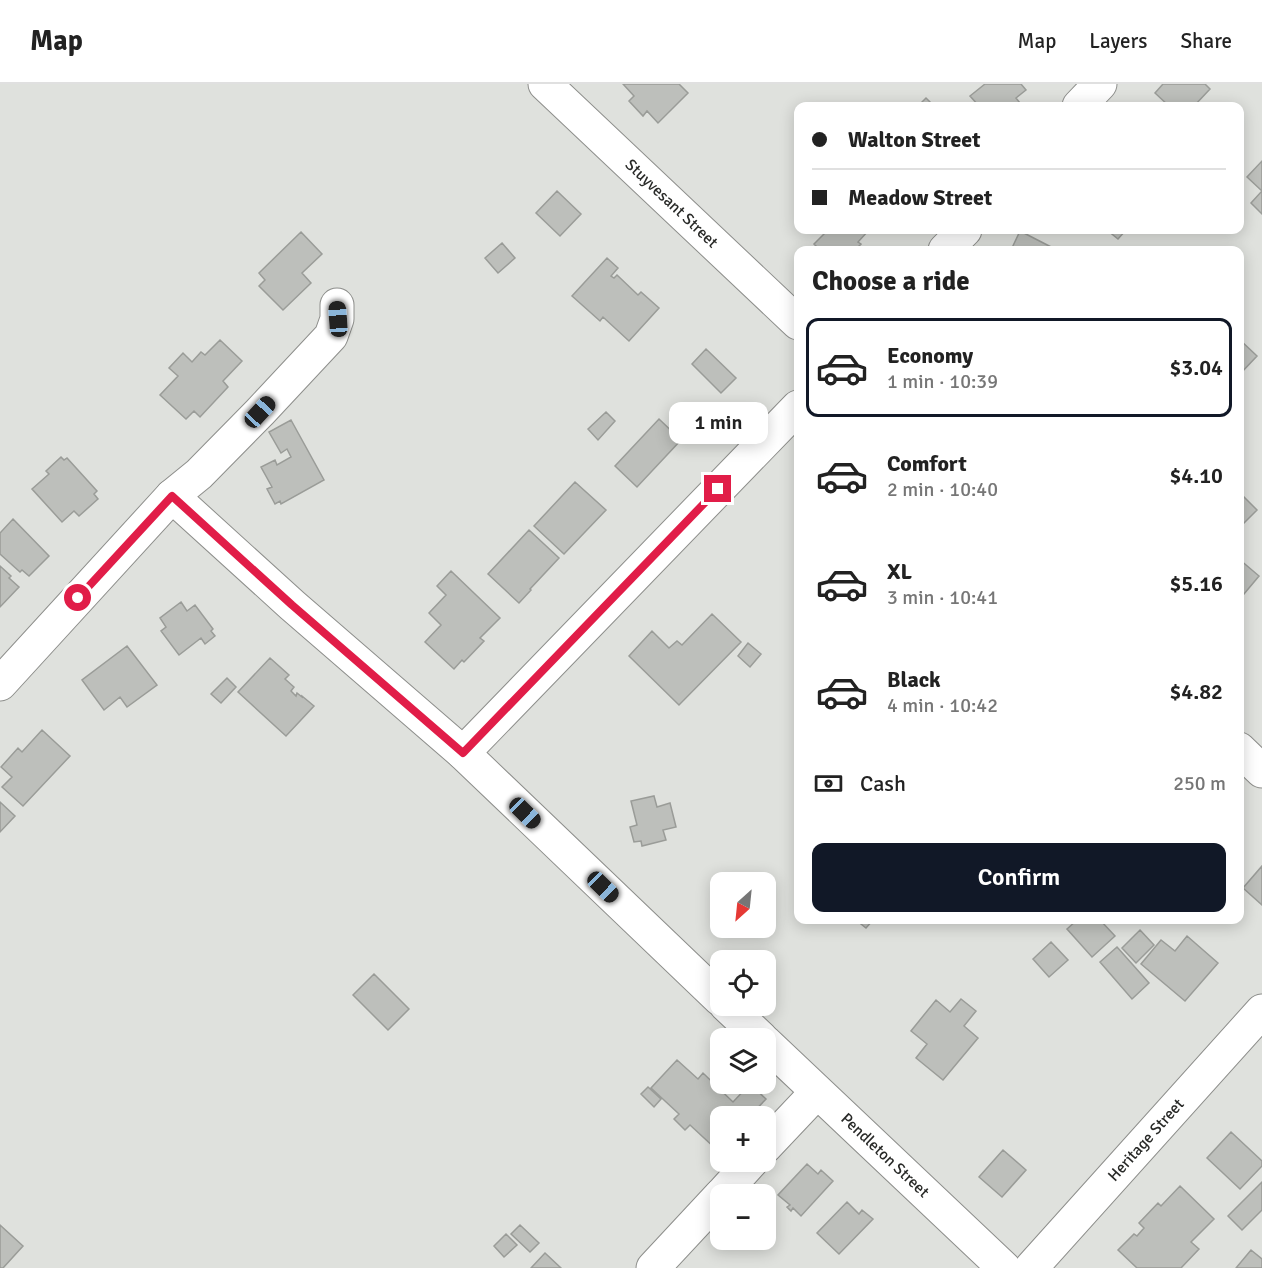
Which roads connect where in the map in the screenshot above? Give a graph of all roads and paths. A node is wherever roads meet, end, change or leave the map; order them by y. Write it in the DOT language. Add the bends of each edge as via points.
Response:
graph roads {
  1 [pos="545,84"];
  2 [pos="1100,84"];
  3 [pos="1083,102"];
  4 [pos="961,234"];
  5 [pos="949,246"];
  6 [pos="337,305"];
  7 [pos="794,319"];
  8 [pos="794,411"];
  9 [pos="172,496"];
  10 [pos="0,684"];
  11 [pos="463,753"];
  12 [pos="1244,754"];
  13 [pos="1262,771"];
  14 [pos="710,989"];
  15 [pos="1262,1011"];
  16 [pos="738,1016"];
  17 [pos="750,1028"];
  18 [pos="776,1053"];
  19 [pos="817,1092"];
  20 [pos="776,1136"];
  21 [pos="742,1172"];
  22 [pos="731,1184"];
  23 [pos="710,1207"];
  24 [pos="653,1268"];
  25 [pos="1004,1268"];
  26 [pos="1031,1268"];
  1 -- 7 [label="street, Stuyvesant Street"];
  2 -- 3 [label="street"];
  4 -- 5 [label="street"];
  6 -- 9 [label="street" via="338,319 331,336 199,474"];
  8 -- 11 [label="street"];
  9 -- 10 [label="street"];
  9 -- 11 [label="street"];
  11 -- 14 [label="street"];
  12 -- 13 [label="street"];
  15 -- 26 [label="street, Heritage Street"];
  16 -- 17 [label="street"];
  18 -- 19 [label="street, Pendleton Street"];
  19 -- 20 [label="street"];
  19 -- 25 [label="street, Pendleton Street"];
  21 -- 22 [label="street"];
  23 -- 24 [label="street"];
}
